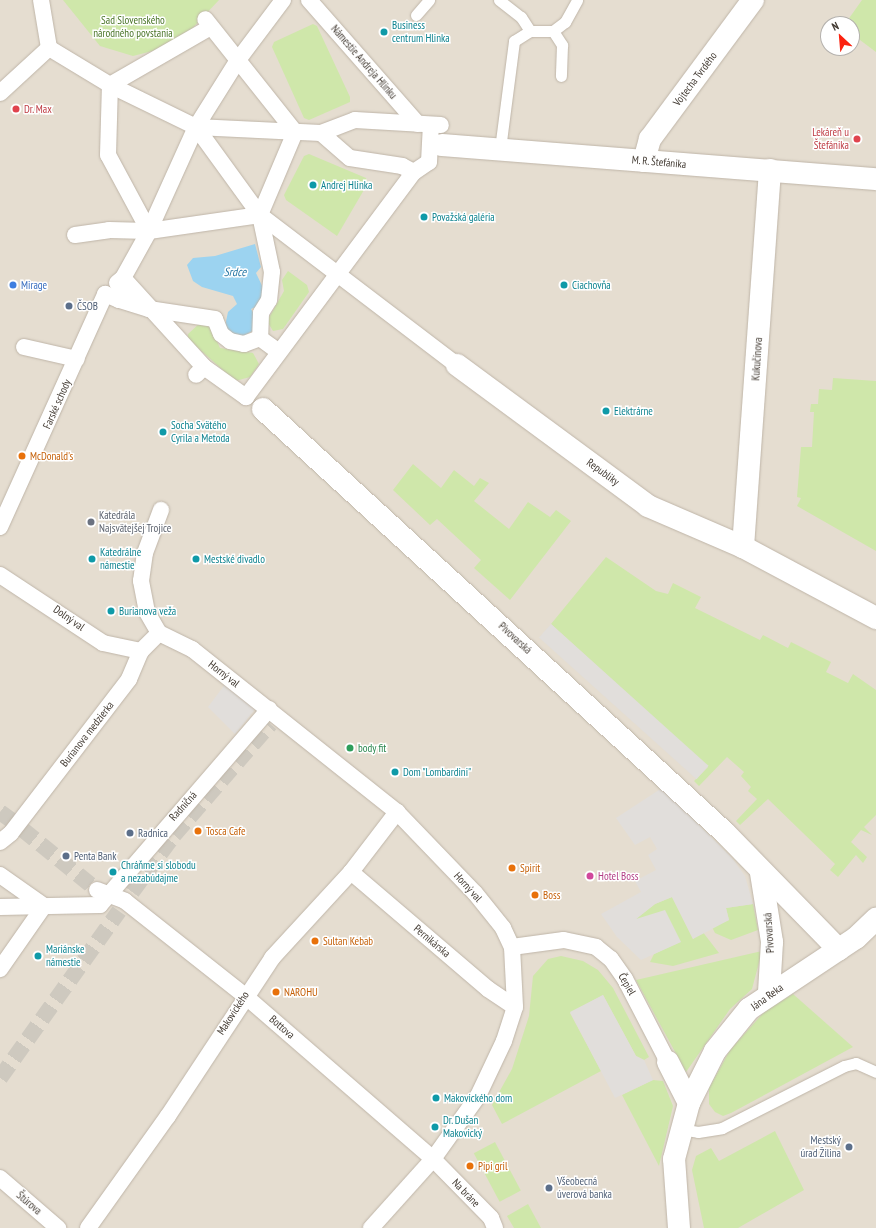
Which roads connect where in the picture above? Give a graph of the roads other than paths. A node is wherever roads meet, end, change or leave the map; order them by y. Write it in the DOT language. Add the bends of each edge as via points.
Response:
graph roads {
  1 [pos="41,0"];
  2 [pos="283,0"];
  3 [pos="309,0"];
  4 [pos="429,0"];
  5 [pos="499,0"];
  6 [pos="577,0"];
  7 [pos="753,0"];
  8 [pos="416,15"];
  9 [pos="530,31"];
  10 [pos="553,31"];
  11 [pos="50,48"];
  12 [pos="238,60"];
  13 [pos="560,76"];
  14 [pos="110,85"];
  15 [pos="0,93"];
  16 [pos="196,127"];
  17 [pos="295,132"];
  18 [pos="321,133"];
  19 [pos="433,142"];
  20 [pos="500,149"];
  21 [pos="644,161"];
  22 [pos="770,170"];
  23 [pos="414,172"];
  24 [pos="876,179"];
  25 [pos="260,215"];
  26 [pos="149,231"];
  27 [pos="75,235"];
  28 [pos="336,274"];
  29 [pos="123,278"];
  30 [pos="112,297"];
  31 [pos="149,309"];
  32 [pos="260,338"];
  33 [pos="24,347"];
  34 [pos="279,352"];
  35 [pos="77,359"];
  36 [pos="458,365"];
  37 [pos="255,403"];
  38 [pos="161,510"];
  39 [pos="0,527"];
  40 [pos="743,548"];
  41 [pos="0,575"];
  42 [pos="876,618"];
  43 [pos="159,633"];
  44 [pos="142,651"];
  45 [pos="272,716"];
  46 [pos="397,812"];
  47 [pos="12,830"];
  48 [pos="351,872"];
  49 [pos="761,873"];
  50 [pos="0,875"];
  51 [pos="102,896"];
  52 [pos="0,906"];
  53 [pos="44,906"];
  54 [pos="876,919"];
  55 [pos="512,947"];
  56 [pos="839,950"];
  57 [pos="0,970"];
  58 [pos="769,993"];
  59 [pos="244,995"];
  60 [pos="515,1007"];
  61 [pos="668,1062"];
  62 [pos="876,1072"];
  63 [pos="689,1103"];
  64 [pos="680,1129"];
  65 [pos="433,1159"];
  66 [pos="0,1178"];
  67 [pos="58,1228"];
  68 [pos="88,1228"];
  69 [pos="371,1228"];
  70 [pos="495,1228"];
  71 [pos="679,1228"];
  1 -- 11 [label="street"];
  2 -- 12 [label="street"];
  3 -- 19 [label="street, Námestie Andreja Hlinku"];
  4 -- 8 [label="lane"];
  5 -- 9 [label="lane" via="521,17"];
  6 -- 10 [label="lane" via="565,22"];
  7 -- 21 [label="street, Vojtecha Tvrdého" via="650,139"];
  9 -- 10 [label="lane"];
  9 -- 20 [label="lane" via="514,41"];
  10 -- 13 [label="lane" via="562,45"];
  11 -- 14 [label="street"];
  11 -- 15 [label="street"];
  12 -- 14 [label="street" via="208,23"];
  12 -- 16 [label="street"];
  12 -- 17 [label="street"];
  14 -- 16 [label="street"];
  14 -- 26 [label="street" via="108,155"];
  16 -- 17 [label="street"];
  16 -- 25 [label="street"];
  16 -- 26 [label="street"];
  17 -- 18 [label="street"];
  17 -- 25 [label="street"];
  18 -- 19 [label="street" via="355,120"];
  18 -- 23 [label="street" via="350,158 402,166"];
  19 -- 20 [label="street, M. R. Štefánika"];
  19 -- 23 [label="street"];
  20 -- 21 [label="street, M. R. Štefánika"];
  21 -- 22 [label="street, M. R. Štefánika"];
  22 -- 24 [label="street, M. R. Štefánika"];
  22 -- 40 [label="street, Kukučínova"];
  23 -- 28 [label="street"];
  25 -- 26 [label="street"];
  25 -- 28 [label="street"];
  25 -- 32 [label="street" via="272,272 269,300 261,313"];
  26 -- 27 [label="street" via="109,230"];
  26 -- 29 [label="street"];
  28 -- 34 [label="street"];
  28 -- 36 [label="street, Republiky"];
  29 -- 30 [label="street"];
  29 -- 31 [label="street"];
  30 -- 31 [label="street"];
  30 -- 35 [label="street, Farské schody"];
  31 -- 32 [label="street" via="215,319 221,334 230,341 244,344"];
  31 -- 37 [label="street" via="200,371"];
  32 -- 34 [label="street"];
  33 -- 35 [label="street"];
  34 -- 37 [label="street"];
  35 -- 39 [label="street, Farské schody"];
  36 -- 40 [label="street, Republiky" via="648,506"];
  37 -- 49 [label="street, Pivovarská" via="725,833"];
  38 -- 43 [label="street" via="145,553 141,581 147,612"];
  40 -- 42 [label="street, Republiky"];
  41 -- 44 [label="street, Dolný val" via="103,643"];
  43 -- 44 [label="street, Burianova medzierka"];
  43 -- 45 [label="street, Horný val" via="192,649"];
  44 -- 47 [label="street, Burianova medzierka" via="129,679"];
  45 -- 46 [label="street, Horný val"];
  45 -- 51 [label="street, Radničná"];
  46 -- 48 [label="street, Makovického"];
  46 -- 55 [label="street, Horný val" via="475,893 503,928"];
  48 -- 59 [label="street, Makovického" via="272,958"];
  48 -- 60 [label="street, Pernikárska" via="488,989"];
  49 -- 56 [label="street, Pivovarská" via="792,900"];
  49 -- 58 [label="street, Pivovarská" via="772,942"];
  50 -- 53 [label="street"];
  51 -- 53 [label="street"];
  51 -- 59 [label="street, Bottova" via="125,902"];
  52 -- 53 [label="street"];
  53 -- 57 [label="street"];
  54 -- 56 [label="street, Jána Reka"];
  55 -- 60 [label="street, Horný val"];
  55 -- 61 [label="street, Čepiel" via="564,940 596,948 611,959 625,979"];
  56 -- 58 [label="street, Jána Reka"];
  58 -- 63 [label="street, Jána Reka" via="730,1029 703,1072"];
  59 -- 65 [label="street, Bottova"];
  59 -- 68 [label="street, Makovického" via="168,1116"];
  60 -- 65 [label="street, Horný val" via="504,1041 478,1096"];
  61 -- 63 [label="street, Čepiel"];
  62 -- 64 [label="lane" via="856,1063 844,1066 722,1128 698,1132"];
  63 -- 64 [label="street, Jána Reka"];
  64 -- 71 [label="street, Jána Reka" via="674,1159 673,1188"];
  65 -- 69 [label="street, Horný val"];
  65 -- 70 [label="street, Na bráne" via="491,1218"];
  66 -- 67 [label="street, Štúrova"];
}
